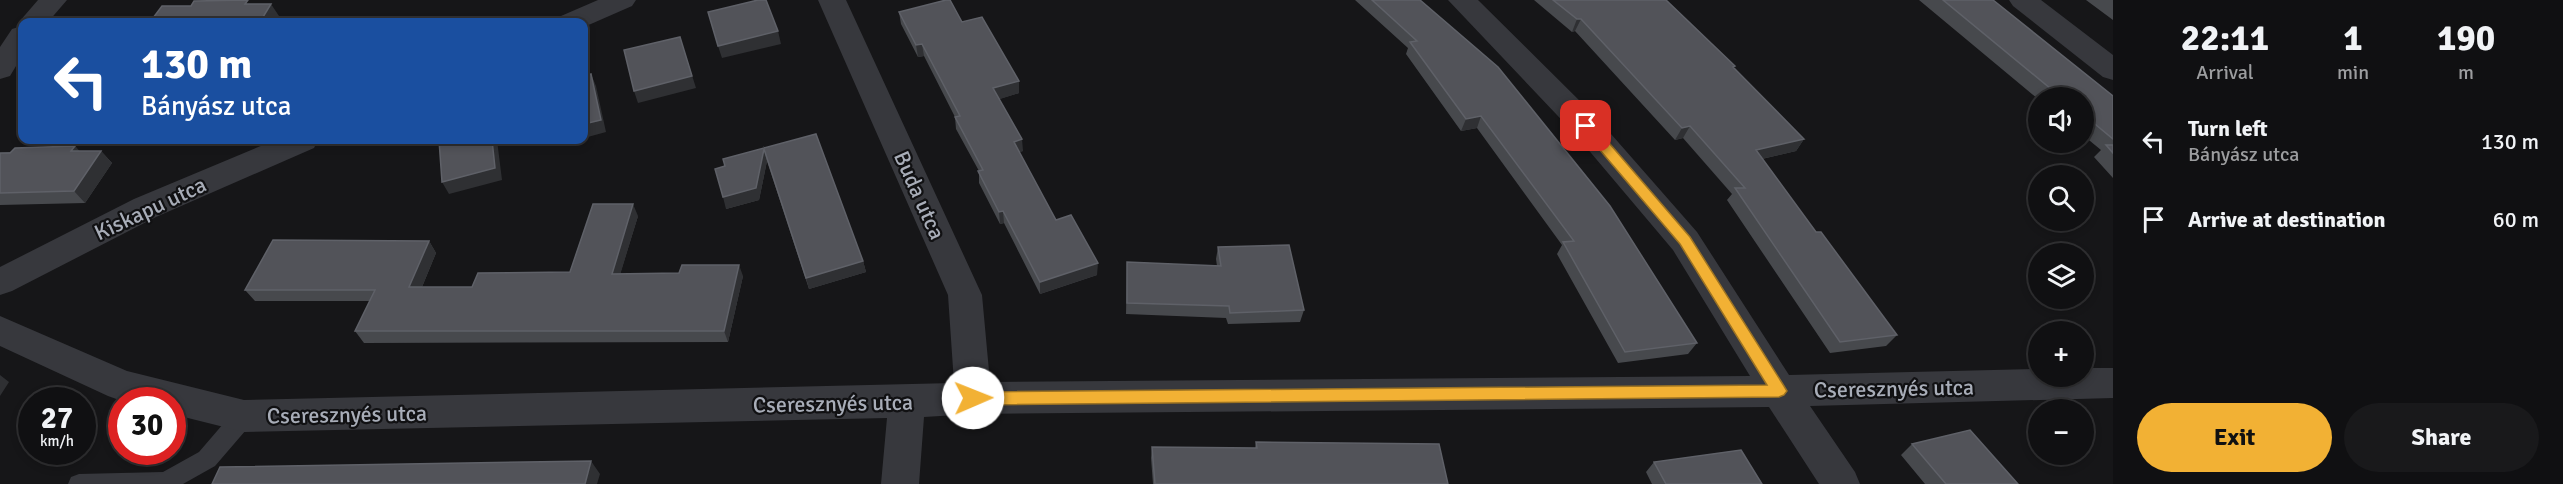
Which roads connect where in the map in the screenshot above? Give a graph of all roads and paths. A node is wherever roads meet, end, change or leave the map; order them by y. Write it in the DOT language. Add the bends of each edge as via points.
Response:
graph roads {
  1 [pos="52,0"];
  2 [pos="622,0"];
  3 [pos="832,0"];
  4 [pos="1462,0"];
  5 [pos="2023,0"];
  6 [pos="36,18"];
  7 [pos="580,18"];
  8 [pos="18,41"];
  9 [pos="0,69"];
  10 [pos="2113,70"];
  11 [pos="294,144"];
  12 [pos="0,282"];
  13 [pos="0,330"];
  14 [pos="2113,383"];
  15 [pos="1779,391"];
  16 [pos="973,398"];
  17 [pos="908,402"];
  18 [pos="244,416"];
  19 [pos="79,484"];
  20 [pos="900,484"];
  21 [pos="1841,484"];
  1 -- 6 [label="street"];
  2 -- 7 [label="street"];
  3 -- 16 [label="street, Buda utca" via="965,295"];
  4 -- 15 [label="street" via="1586,126 1685,241"];
  5 -- 10 [label="street"];
  8 -- 9 [label="street"];
  11 -- 12 [label="street, Kiskapu utca" via="145,208"];
  13 -- 18 [label="street, Cseresznyés utca" via="121,385"];
  14 -- 15 [label="street, Cseresznyés utca"];
  15 -- 16 [label="street, Cseresznyés utca"];
  15 -- 21 [label="street"];
  16 -- 17 [label="street, Cseresznyés utca"];
  17 -- 18 [label="street, Cseresznyés utca"];
  17 -- 20 [label="street"];
  18 -- 19 [label="lane" via="207,459 166,482"];
}
